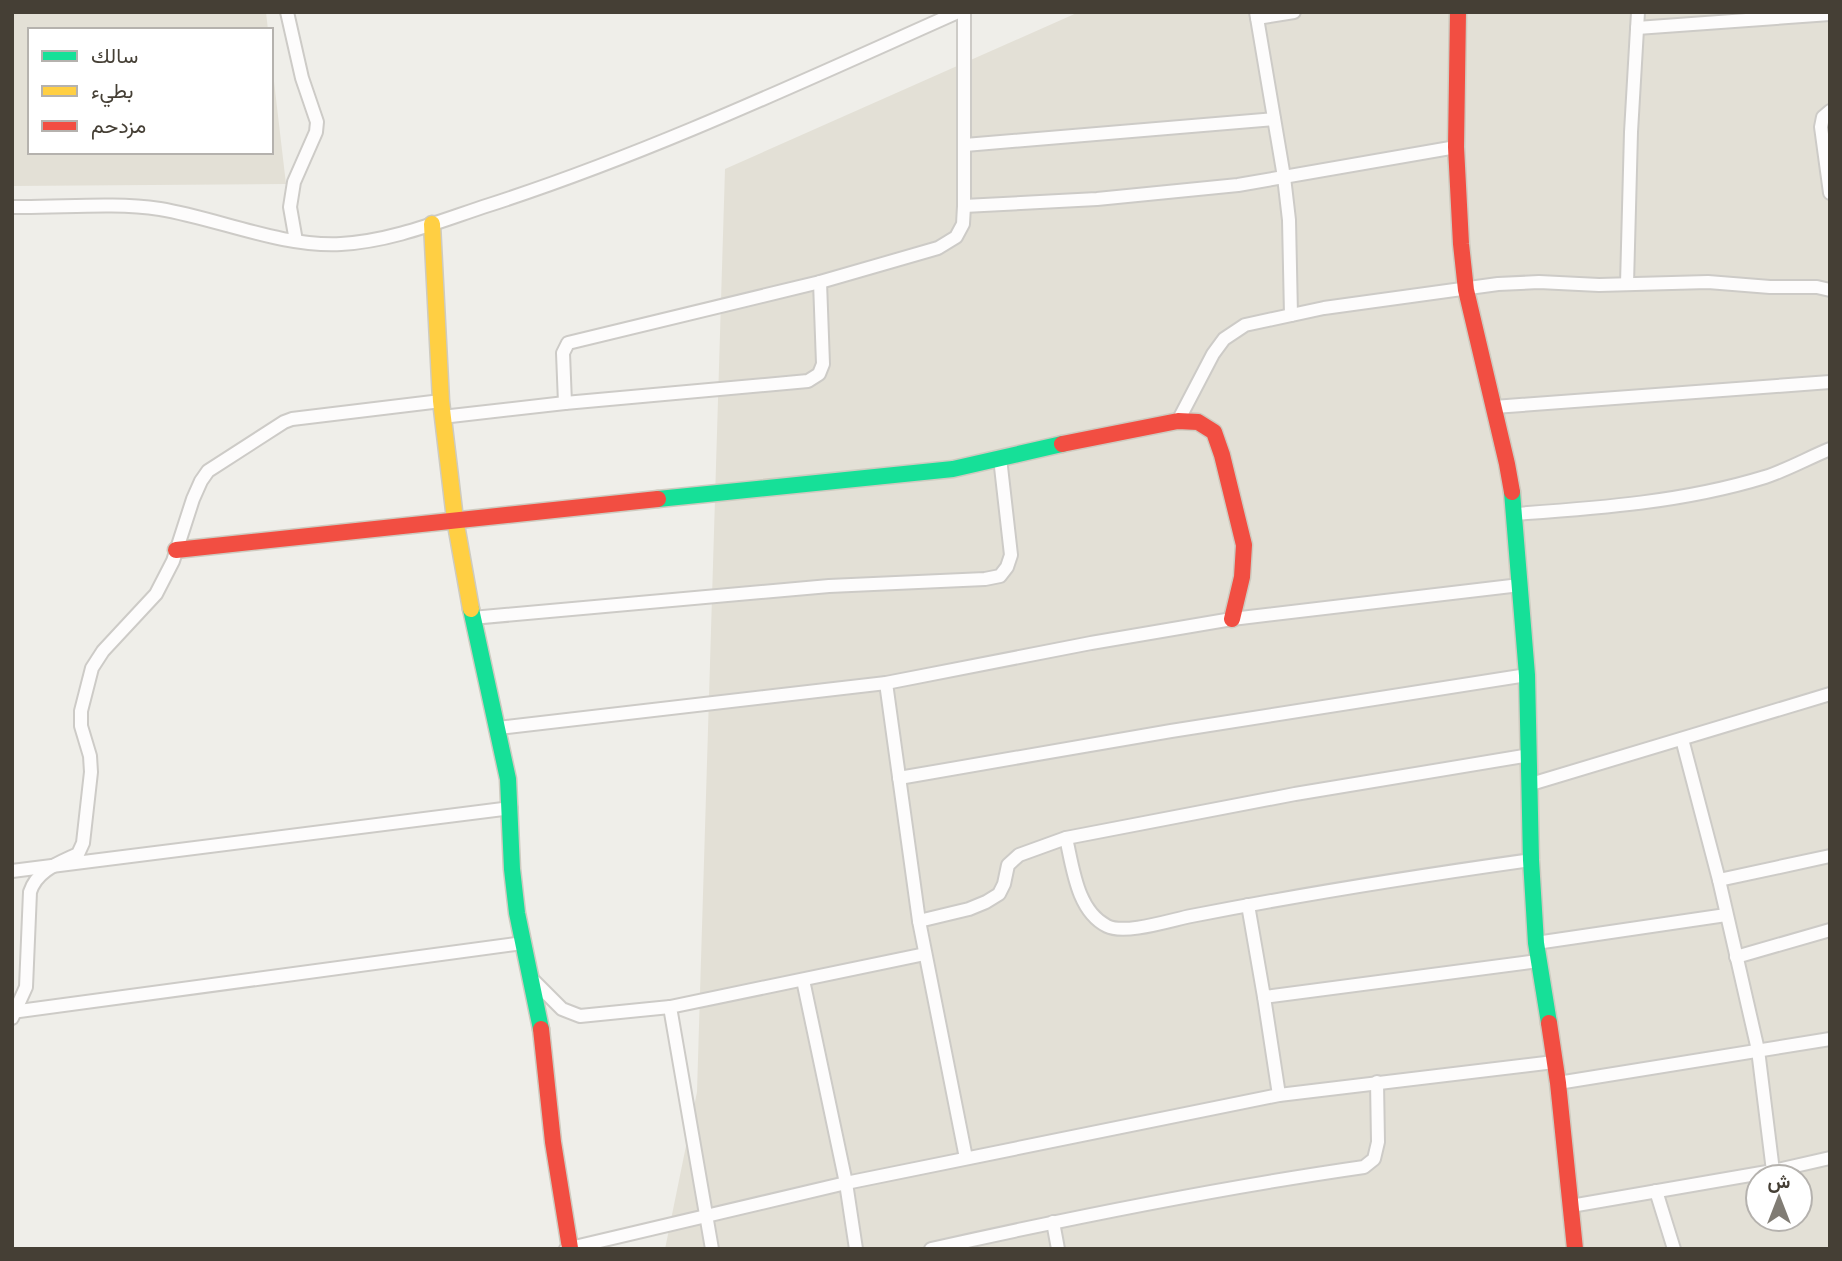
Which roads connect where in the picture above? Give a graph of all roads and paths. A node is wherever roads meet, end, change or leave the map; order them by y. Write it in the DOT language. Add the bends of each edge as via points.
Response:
graph roads {
  1 [pos="286,12"];
  2 [pos="958,12"];
  3 [pos="964,12"];
  4 [pos="1294,12"];
  5 [pos="1458,12"];
  6 [pos="1638,12"];
  7 [pos="1830,14"];
  8 [pos="1256,15"];
  9 [pos="1637,28"];
  10 [pos="1830,111"];
  11 [pos="1274,119"];
  12 [pos="965,145"];
  13 [pos="1456,147"];
  14 [pos="1284,177"];
  15 [pos="1830,193"];
  16 [pos="964,206"];
  17 [pos="12,207"];
  18 [pos="432,224"];
  19 [pos="296,241"];
  20 [pos="820,282"];
  21 [pos="1627,284"];
  22 [pos="1466,290"];
  23 [pos="1830,290"];
  24 [pos="1291,315"];
  25 [pos="1830,382"];
  26 [pos="565,403"];
  27 [pos="1494,407"];
  28 [pos="442,409"];
  29 [pos="1178,421"];
  30 [pos="1830,449"];
  31 [pos="1000,458"];
  32 [pos="1515,514"];
  33 [pos="454,519"];
  34 [pos="176,550"];
  35 [pos="1520,585"];
  36 [pos="472,618"];
  37 [pos="1232,619"];
  38 [pos="1527,675"];
  39 [pos="886,683"];
  40 [pos="1830,694"];
  41 [pos="498,728"];
  42 [pos="1682,739"];
  43 [pos="1530,755"];
  44 [pos="899,778"];
  45 [pos="1531,784"];
  46 [pos="511,808"];
  47 [pos="1066,838"];
  48 [pos="1830,856"];
  49 [pos="1531,860"];
  50 [pos="51,867"];
  51 [pos="12,871"];
  52 [pos="1719,880"];
  53 [pos="1248,905"];
  54 [pos="1727,915"];
  55 [pos="919,921"];
  56 [pos="1830,930"];
  57 [pos="523,943"];
  58 [pos="1536,943"];
  59 [pos="925,954"];
  60 [pos="1736,957"];
  61 [pos="1538,961"];
  62 [pos="530,977"];
  63 [pos="803,980"];
  64 [pos="1264,997"];
  65 [pos="670,1007"];
  66 [pos="13,1014"];
  67 [pos="1830,1038"];
  68 [pos="1758,1050"];
  69 [pos="1555,1062"];
  70 [pos="1377,1082"];
  71 [pos="1558,1083"];
  72 [pos="1279,1095"];
  73 [pos="966,1158"];
  74 [pos="1830,1158"];
  75 [pos="1772,1163"];
  76 [pos="1808,1163"];
  77 [pos="1744,1176"];
  78 [pos="846,1183"];
  79 [pos="1657,1191"];
  80 [pos="1572,1206"];
  81 [pos="706,1215"];
  82 [pos="1053,1222"];
  83 [pos="568,1248"];
  84 [pos="1572,1248"];
  85 [pos="712,1249"];
  86 [pos="856,1249"];
  87 [pos="931,1249"];
  88 [pos="1058,1249"];
  89 [pos="1674,1249"];
  1 -- 19 [label="street" via="317,122 294,182 290,207"];
  2 -- 18 [label="street" via="636,153"];
  3 -- 12 [label="street"];
  4 -- 8 [label="street"];
  5 -- 13 [label="street"];
  6 -- 9 [label="street"];
  7 -- 9 [label="street"];
  8 -- 11 [label="street"];
  9 -- 21 [label="street"];
  10 -- 15 [label="street" via="1821,127"];
  11 -- 12 [label="street"];
  11 -- 14 [label="street"];
  12 -- 16 [label="street"];
  13 -- 14 [label="street"];
  13 -- 22 [label="street"];
  14 -- 16 [label="street" via="1097,199"];
  14 -- 24 [label="street"];
  16 -- 20 [label="street" via="957,237 938,248"];
  17 -- 19 [label="street" via="142,207"];
  18 -- 19 [label="street" via="369,242"];
  18 -- 28 [label="street"];
  20 -- 26 [label="street" via="568,343 563,354"];
  20 -- 26 [label="street" via="823,364 819,374 807,381"];
  21 -- 22 [label="street" via="1539,282"];
  21 -- 23 [label="street" via="1708,282"];
  22 -- 24 [label="street"];
  22 -- 27 [label="street"];
  24 -- 29 [label="street" via="1245,325 1224,339"];
  25 -- 27 [label="street"];
  26 -- 28 [label="street"];
  27 -- 32 [label="street"];
  28 -- 33 [label="street"];
  28 -- 34 [label="street" via="284,422 208,471"];
  29 -- 31 [label="street"];
  29 -- 37 [label="street" via="1198,422 1213,432 1222,455 1244,545"];
  30 -- 32 [label="street" via="1739,484 1624,506"];
  31 -- 33 [label="street" via="953,469"];
  31 -- 36 [label="street" via="1011,555 1000,576 829,586"];
  32 -- 35 [label="street"];
  33 -- 34 [label="street"];
  33 -- 36 [label="street"];
  34 -- 50 [label="street" via="156,594 92,668 80,711 91,772 83,843 78,854"];
  35 -- 37 [label="street"];
  35 -- 38 [label="street"];
  36 -- 41 [label="street"];
  37 -- 39 [label="street"];
  38 -- 43 [label="street"];
  38 -- 44 [label="street"];
  39 -- 41 [label="street"];
  39 -- 44 [label="street"];
  40 -- 42 [label="street"];
  41 -- 46 [label="street"];
  42 -- 45 [label="street"];
  42 -- 52 [label="street"];
  43 -- 45 [label="street"];
  43 -- 47 [label="street"];
  44 -- 55 [label="street"];
  45 -- 49 [label="street"];
  46 -- 50 [label="street"];
  46 -- 57 [label="street" via="513,877"];
  47 -- 53 [label="street" via="1078,890 1089,911 1108,927 1130,929"];
  47 -- 55 [label="street" via="1019,855 1008,864 999,894 986,902"];
  48 -- 52 [label="street"];
  49 -- 53 [label="street"];
  49 -- 58 [label="street"];
  50 -- 51 [label="street"];
  50 -- 66 [label="street" via="36,877 30,892 26,987"];
  52 -- 54 [label="street"];
  53 -- 64 [label="street"];
  54 -- 58 [label="street"];
  54 -- 60 [label="street"];
  55 -- 59 [label="street"];
  56 -- 60 [label="street"];
  57 -- 62 [label="street"];
  57 -- 66 [label="street"];
  58 -- 61 [label="street"];
  59 -- 63 [label="street"];
  59 -- 73 [label="street"];
  60 -- 68 [label="street"];
  61 -- 64 [label="street"];
  61 -- 69 [label="street"];
  62 -- 65 [label="street" via="562,1009 580,1016"];
  62 -- 83 [label="street" via="544,1044"];
  63 -- 65 [label="street"];
  63 -- 78 [label="street"];
  64 -- 72 [label="street"];
  65 -- 81 [label="street"];
  67 -- 68 [label="street"];
  68 -- 71 [label="street"];
  68 -- 75 [label="street"];
  69 -- 70 [label="street"];
  69 -- 71 [label="street"];
  70 -- 72 [label="street"];
  70 -- 82 [label="street" via="1378,1142 1374,1159 1364,1167"];
  71 -- 80 [label="street"];
  72 -- 73 [label="street"];
  73 -- 78 [label="street"];
  74 -- 76 [label="street"];
  77 -- 79 [label="street"];
  78 -- 81 [label="street"];
  78 -- 86 [label="street"];
  79 -- 80 [label="street"];
  79 -- 89 [label="street"];
  80 -- 84 [label="street"];
  81 -- 83 [label="street"];
  81 -- 85 [label="street"];
  82 -- 87 [label="street"];
  82 -- 88 [label="street"];
}
